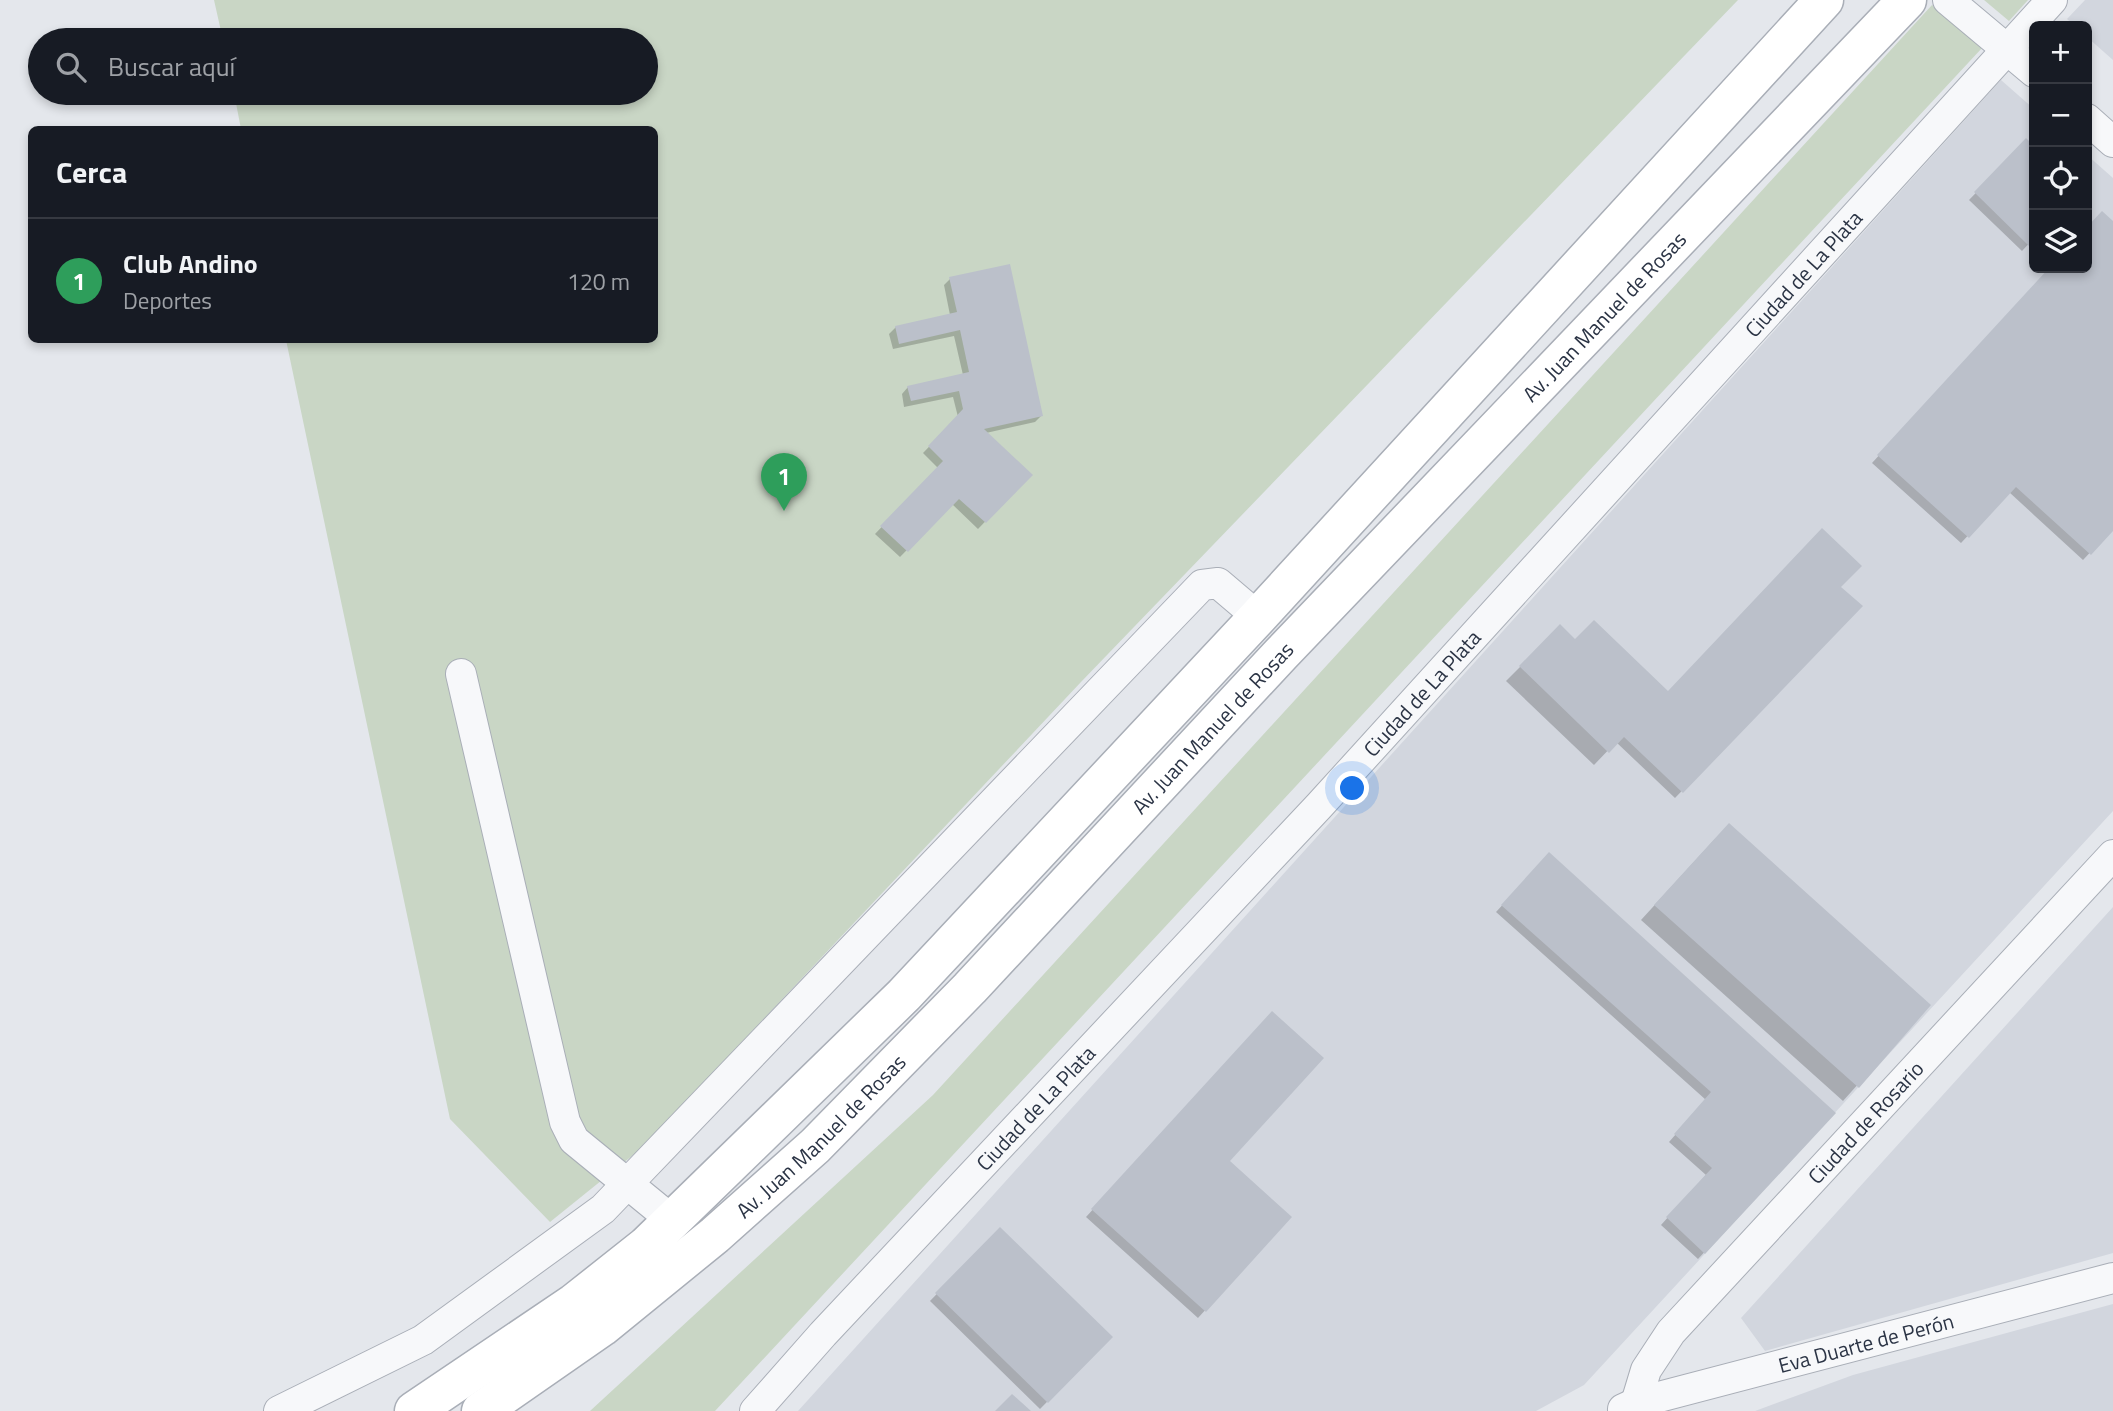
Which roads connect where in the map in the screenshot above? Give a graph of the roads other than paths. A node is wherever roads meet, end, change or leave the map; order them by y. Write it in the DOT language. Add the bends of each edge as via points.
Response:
graph roads {
  1 [pos="1824,0"];
  2 [pos="1907,0"];
  3 [pos="1948,0"];
  4 [pos="2052,0"];
  5 [pos="2007,48"];
  6 [pos="2029,68"];
  7 [pos="2092,123"];
  8 [pos="2113,142"];
  9 [pos="1258,617"];
  10 [pos="461,674"];
  11 [pos="2113,855"];
  12 [pos="627,1184"];
  13 [pos="673,1221"];
  14 [pos="2113,1278"];
  15 [pos="1628,1407"];
  16 [pos="279,1411"];
  17 [pos="414,1411"];
  18 [pos="481,1411"];
  19 [pos="755,1411"];
  1 -- 9 [label="main road, Av. Juan Manuel de Rosas"];
  2 -- 18 [label="main road, Av. Juan Manuel de Rosas" via="815,1146 602,1327"];
  3 -- 5 [label="street"];
  4 -- 5 [label="street, Ciudad de La Plata"];
  5 -- 6 [label="street"];
  5 -- 19 [label="street, Ciudad de La Plata" via="1320,806"];
  7 -- 8 [label="street"];
  9 -- 12 [label="street" via="1218,583 1202,585"];
  9 -- 13 [label="main road, Av. Juan Manuel de Rosas" via="904,995"];
  10 -- 12 [label="street" via="565,1122 574,1140"];
  11 -- 15 [label="street, Ciudad de Rosario" via="1671,1332"];
  12 -- 13 [label="street"];
  12 -- 16 [label="street" via="603,1209 423,1340"];
  13 -- 17 [label="main road, Av. Juan Manuel de Rosas" via="574,1303"];
  14 -- 15 [label="street, Eva Duarte de Perón"];
}
